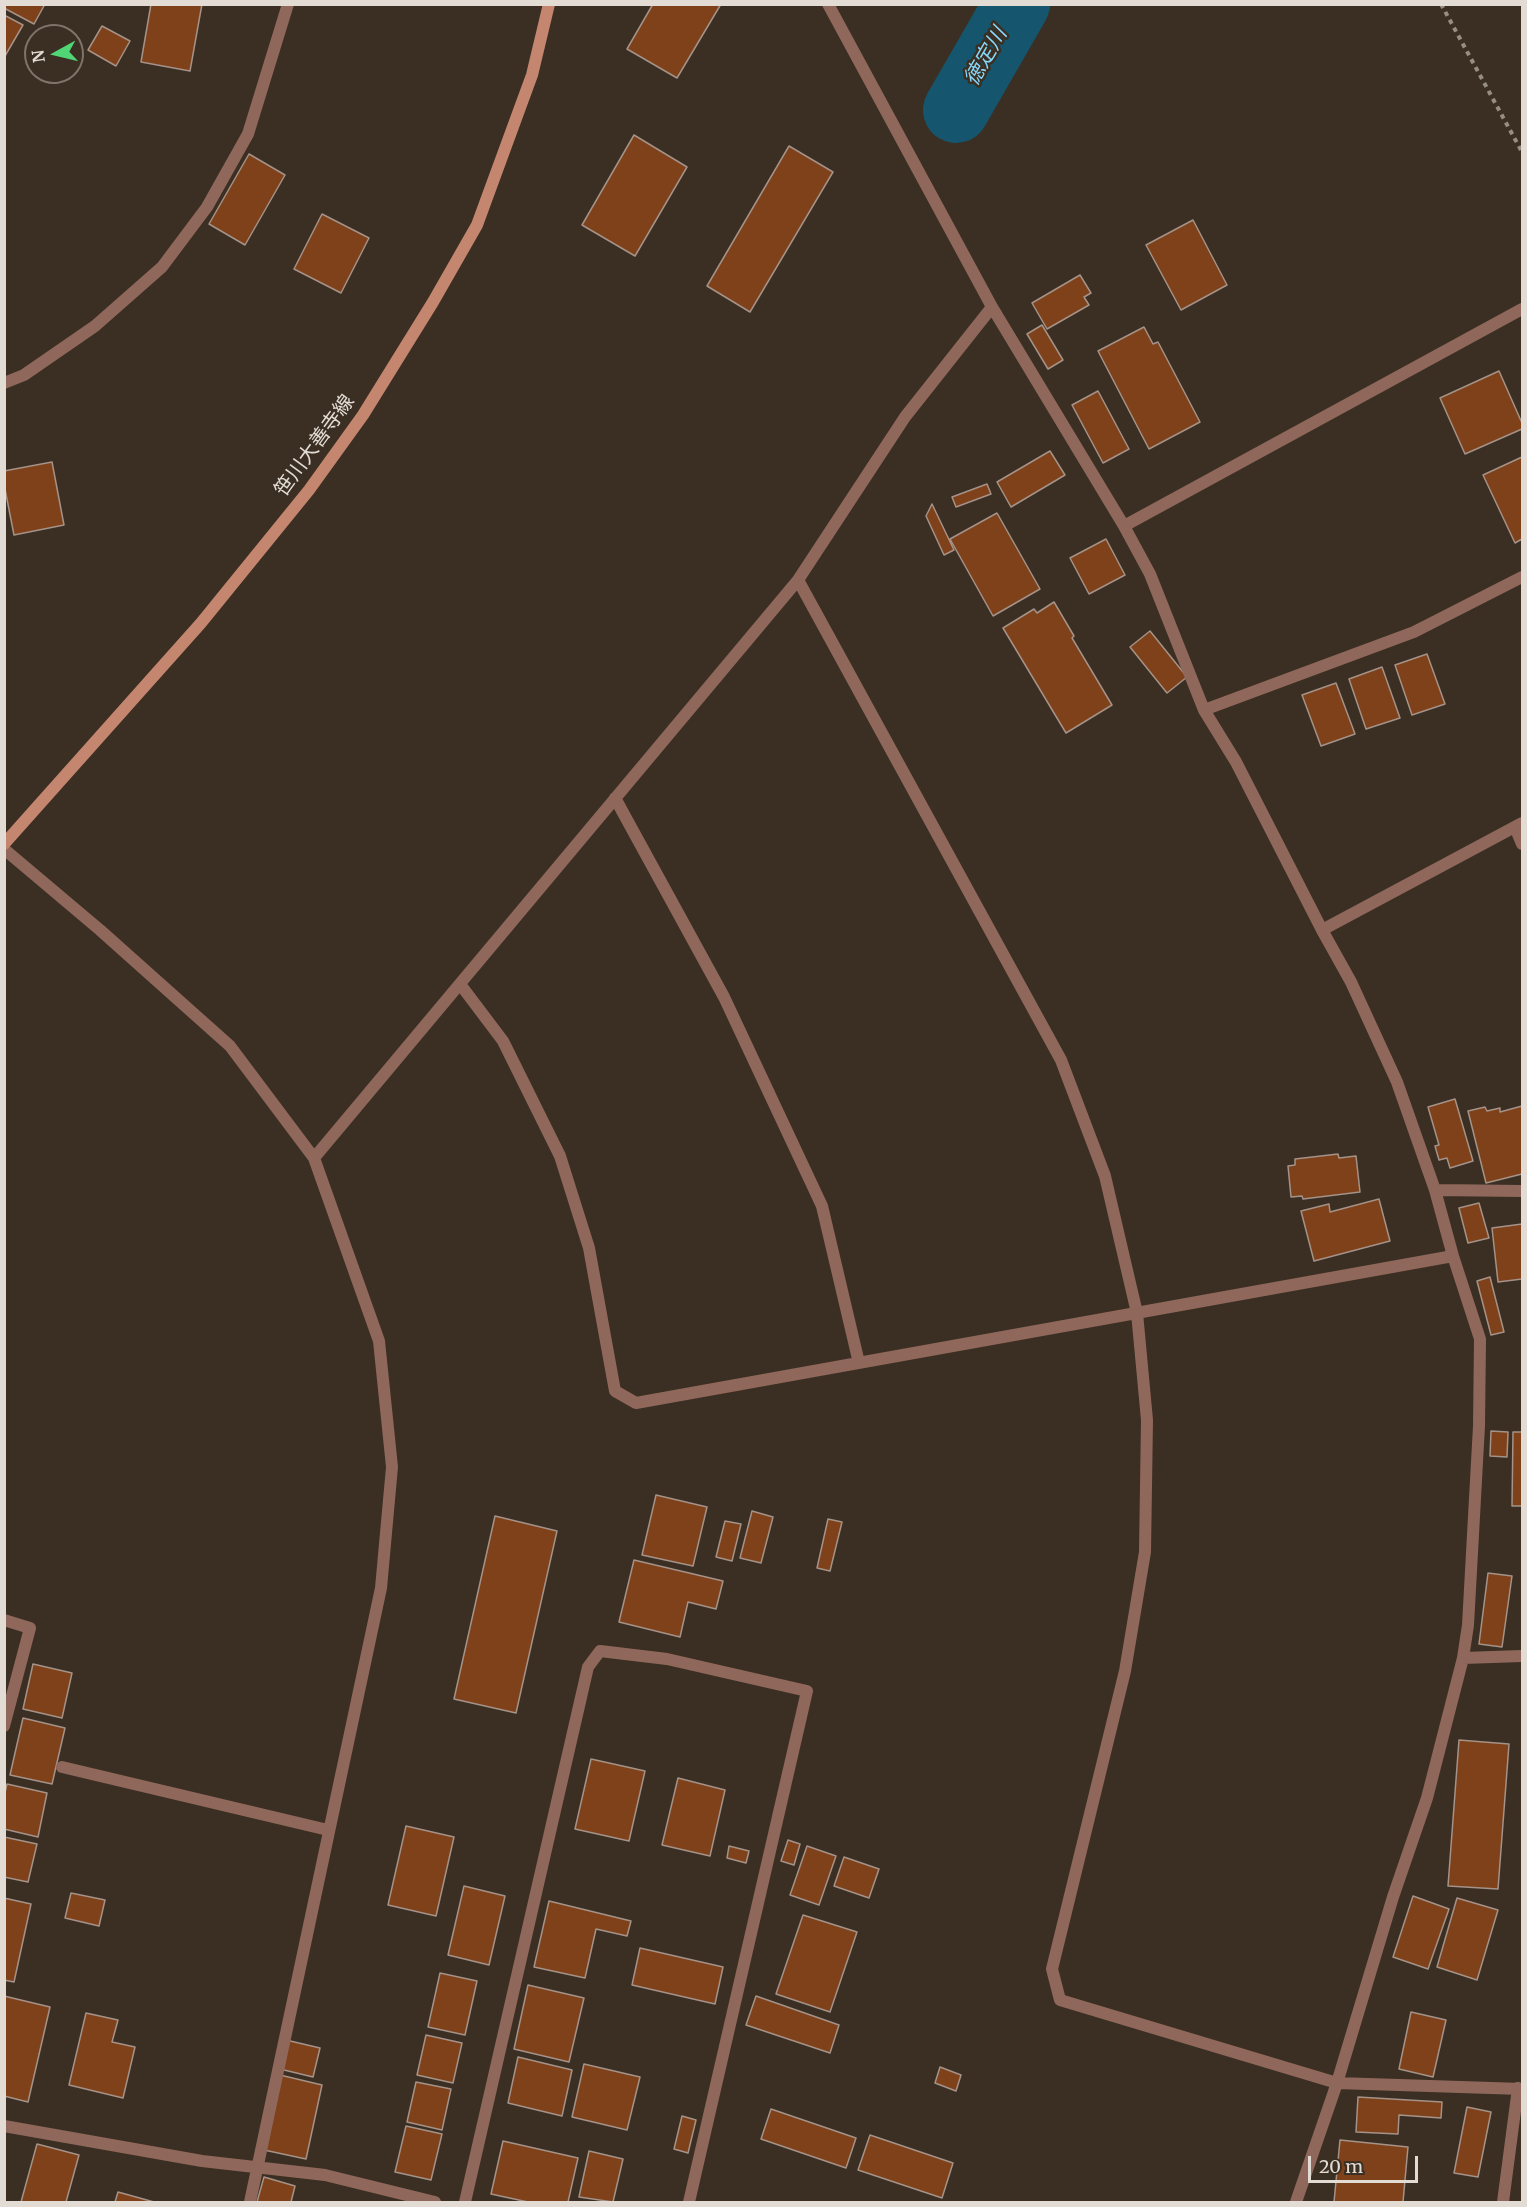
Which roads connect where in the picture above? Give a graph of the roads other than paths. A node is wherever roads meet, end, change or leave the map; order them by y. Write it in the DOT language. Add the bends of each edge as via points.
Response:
graph roads {
  1 [pos="288,4"];
  2 [pos="549,4"];
  3 [pos="828,4"];
  4 [pos="992,307"];
  5 [pos="1522,309"];
  6 [pos="4,383"];
  7 [pos="1124,526"];
  8 [pos="1522,577"];
  9 [pos="798,580"];
  10 [pos="1204,710"];
  11 [pos="615,798"];
  12 [pos="1519,825"];
  13 [pos="4,844"];
  14 [pos="1522,844"];
  15 [pos="4,849"];
  16 [pos="1322,930"];
  17 [pos="460,984"];
  18 [pos="314,1158"];
  19 [pos="1435,1190"];
  20 [pos="1522,1191"];
  21 [pos="1453,1256"];
  22 [pos="1137,1313"];
  23 [pos="859,1363"];
  24 [pos="4,1620"];
  25 [pos="1522,1656"];
  26 [pos="1463,1658"];
  27 [pos="4,1726"];
  28 [pos="62,1767"];
  29 [pos="328,1830"];
  30 [pos="1337,2083"];
  31 [pos="1520,2089"];
  32 [pos="4,2126"];
  33 [pos="257,2167"];
  34 [pos="250,2202"];
  35 [pos="435,2202"];
  36 [pos="465,2202"];
  37 [pos="689,2202"];
  38 [pos="1296,2202"];
  39 [pos="1503,2202"];
  1 -- 6 [label="street" via="248,134 207,207 182,241 162,267 95,326 24,375"];
  2 -- 13 [label="street, 笹川大善寺線" via="532,75 477,225 363,415 309,490 201,623"];
  3 -- 4 [label="street"];
  4 -- 7 [label="street"];
  4 -- 9 [label="street" via="905,417"];
  5 -- 7 [label="street"];
  7 -- 10 [label="street" via="1150,574"];
  8 -- 10 [label="street" via="1414,632"];
  9 -- 11 [label="street"];
  9 -- 22 [label="street" via="1061,1060 1105,1176"];
  10 -- 16 [label="street" via="1236,762"];
  11 -- 17 [label="street"];
  11 -- 23 [label="street" via="724,997 822,1206"];
  12 -- 14 [label="street"];
  12 -- 16 [label="street"];
  15 -- 18 [label="street" via="230,1046"];
  16 -- 19 [label="street" via="1397,1082"];
  17 -- 18 [label="street"];
  17 -- 23 [label="street" via="503,1041 560,1156 589,1248 615,1391 636,1403"];
  18 -- 29 [label="street" via="379,1341 392,1467 381,1588"];
  19 -- 20 [label="street"];
  19 -- 21 [label="street"];
  21 -- 22 [label="street"];
  21 -- 26 [label="street" via="1480,1339 1479,1437"];
  22 -- 23 [label="street"];
  22 -- 30 [label="street" via="1147,1420 1145,1552 1125,1671 1052,1969 1060,2000"];
  24 -- 27 [label="street" via="30,1628"];
  25 -- 26 [label="street"];
  26 -- 30 [label="street" via="1427,1798"];
  28 -- 29 [label="street"];
  29 -- 33 [label="street"];
  30 -- 31 [label="street"];
  30 -- 38 [label="street"];
  31 -- 39 [label="street"];
  32 -- 33 [label="street"];
  33 -- 34 [label="street"];
  33 -- 35 [label="street" via="325,2175"];
  36 -- 37 [label="street" via="588,1667 600,1651 667,1659 807,1691"];
}
